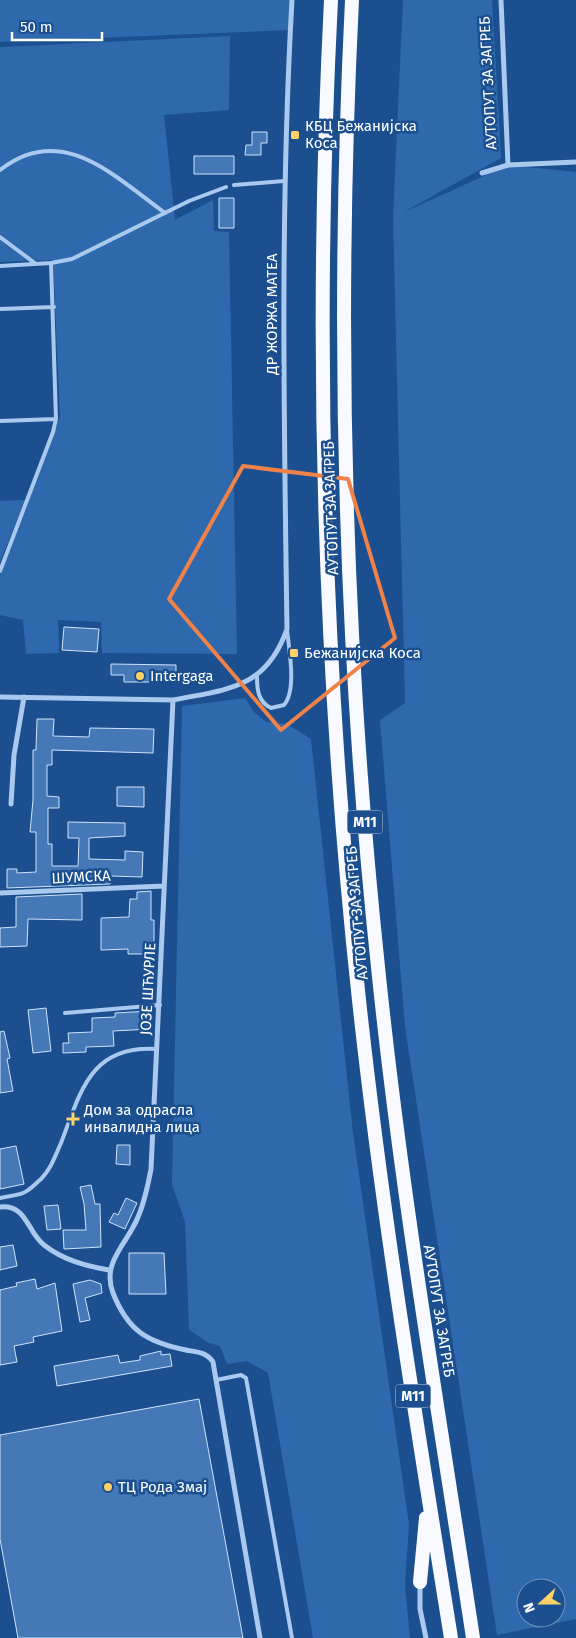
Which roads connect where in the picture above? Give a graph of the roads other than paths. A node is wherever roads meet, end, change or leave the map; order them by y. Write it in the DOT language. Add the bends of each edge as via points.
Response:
graph roads {
  1 [pos="292,0"];
  2 [pos="331,0"];
  3 [pos="352,0"];
  4 [pos="501,0"];
  5 [pos="576,162"];
  6 [pos="508,165"];
  7 [pos="0,170"];
  8 [pos="482,173"];
  9 [pos="284,181"];
  10 [pos="234,185"];
  11 [pos="226,187"];
  12 [pos="164,213"];
  13 [pos="0,237"];
  14 [pos="51,263"];
  15 [pos="36,264"];
  16 [pos="0,266"];
  17 [pos="54,307"];
  18 [pos="0,309"];
  19 [pos="56,419"];
  20 [pos="0,421"];
  21 [pos="0,571"];
  22 [pos="287,629"];
  23 [pos="257,677"];
  24 [pos="0,697"];
  25 [pos="24,697"];
  26 [pos="173,700"];
  27 [pos="11,804"];
  28 [pos="164,886"];
  29 [pos="0,893"];
  30 [pos="160,1005"];
  31 [pos="65,1013"];
  32 [pos="158,1049"];
  33 [pos="0,1198"];
  34 [pos="0,1206"];
  35 [pos="109,1270"];
  36 [pos="216,1380"];
  37 [pos="428,1492"];
  38 [pos="420,1582"];
  39 [pos="260,1638"];
  40 [pos="292,1638"];
  41 [pos="426,1638"];
  42 [pos="451,1638"];
  43 [pos="473,1638"];
  1 -- 9 [label="street, ДР ЖОРЖА МАТЕА"];
  2 -- 37 [label="highway, АУТОПУТ ЗА ЗАГРЕБ / M11" via="323,317 325,511 338,768 372,1111"];
  3 -- 43 [label="highway, АУТОПУТ ЗА ЗАГРЕБ / M11" via="345,198 345,423 358,743 377,964 394,1109"];
  4 -- 6 [label="street, АУТОПУТ ЗА ЗАГРЕБ"];
  5 -- 6 [label="street"];
  6 -- 8 [label="street"];
  7 -- 12 [label="lane" via="15,160 42,151 56,149 76,154 97,164"];
  9 -- 10 [label="lane"];
  9 -- 22 [label="street, ДР ЖОРЖА МАТЕА"];
  11 -- 12 [label="lane"];
  12 -- 14 [label="lane" via="72,259"];
  13 -- 15 [label="lane"];
  14 -- 15 [label="lane"];
  14 -- 17 [label="lane"];
  15 -- 16 [label="lane"];
  17 -- 18 [label="lane"];
  17 -- 19 [label="lane"];
  19 -- 20 [label="lane"];
  19 -- 21 [label="lane"];
  22 -- 23 [label="street" via="279,649"];
  22 -- 23 [label="lane" via="291,686 284,705 271,708 263,702 257,688"];
  23 -- 26 [label="street" via="227,688"];
  24 -- 25 [label="street"];
  25 -- 26 [label="street"];
  25 -- 27 [label="street" via="14,755"];
  26 -- 28 [label="street, ЈОЗЕ ШЋУРЛЕ"];
  28 -- 29 [label="street, ШУМСКА"];
  28 -- 30 [label="street, ЈОЗЕ ШЋУРЛЕ"];
  30 -- 31 [label="lane"];
  30 -- 32 [label="street, ЈОЗЕ ШЋУРЛЕ"];
  32 -- 33 [label="lane" via="130,1051 96,1067 81,1090 48,1172 23,1193"];
  32 -- 35 [label="street, ЈОЗЕ ШЋУРЛЕ" via="147,1189 136,1223"];
  34 -- 35 [label="street" via="20,1212 39,1241 59,1254 82,1264"];
  35 -- 36 [label="street" via="114,1296 136,1331 152,1341 206,1354 213,1362"];
  36 -- 39 [label="street"];
  36 -- 40 [label="lane" via="241,1375 246,1378"];
  37 -- 38 [label="highway"];
  37 -- 42 [label="highway, АУТОПУТ ЗА ЗАГРЕБ / M11"];
  38 -- 41 [label="street" via="420,1609"];
}
